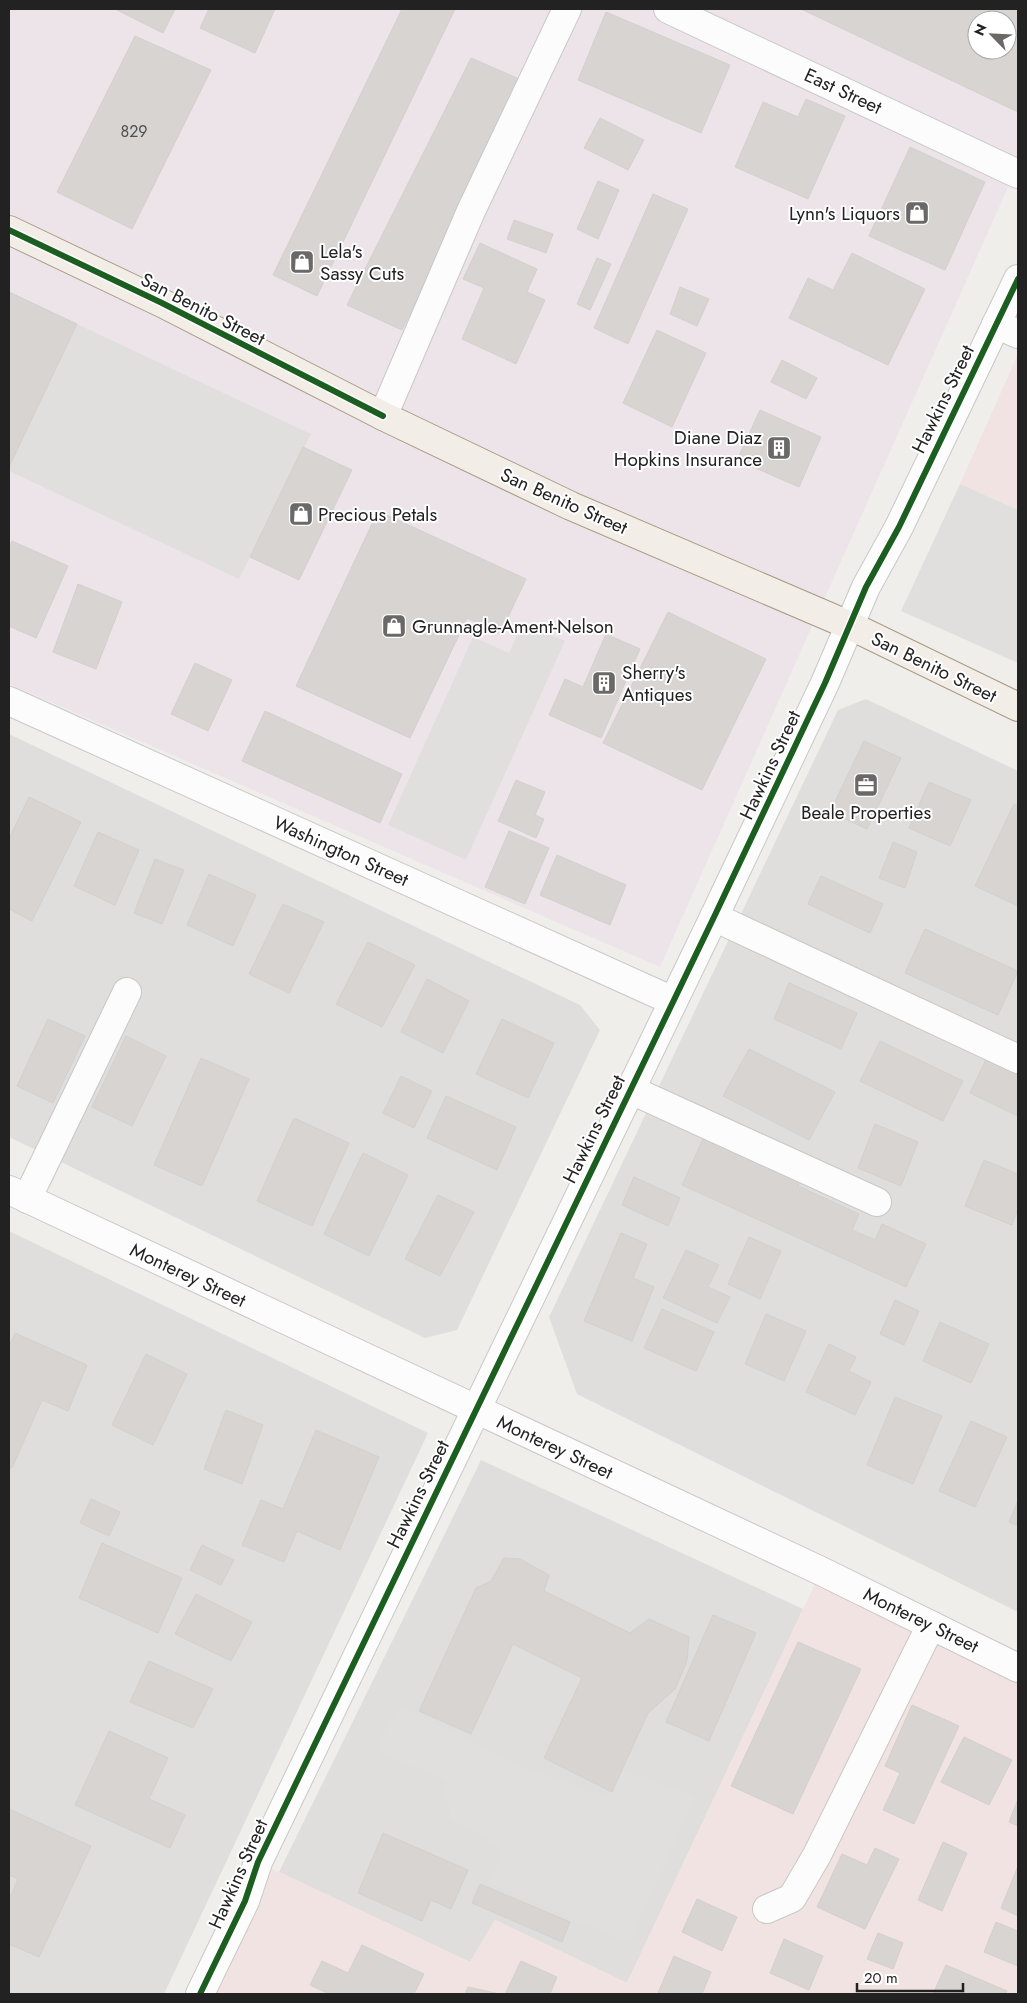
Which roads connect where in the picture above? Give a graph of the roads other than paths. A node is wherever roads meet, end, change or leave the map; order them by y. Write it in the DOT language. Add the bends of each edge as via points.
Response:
graph roads {
  1 [pos="566,9"];
  2 [pos="668,9"];
  3 [pos="1018,174"];
  4 [pos="9,230"];
  5 [pos="1018,279"];
  6 [pos="1007,329"];
  7 [pos="383,416"];
  8 [pos="851,626"];
  9 [pos="9,702"];
  10 [pos="1018,708"];
  11 [pos="714,916"];
  12 [pos="127,992"];
  13 [pos="673,1001"];
  14 [pos="1018,1060"];
  15 [pos="630,1089"];
  16 [pos="18,1194"];
  17 [pos="877,1202"];
  18 [pos="476,1409"];
  19 [pos="930,1625"];
  20 [pos="1018,1668"];
  21 [pos="768,1909"];
  22 [pos="200,1994"];
  1 -- 7 [label="street" via="471,211"];
  2 -- 3 [label="street, East Street"];
  4 -- 7 [label="main road, San Benito Street" via="162,303"];
  5 -- 6 [label="street, Hawkins Street"];
  6 -- 8 [label="street, Hawkins Street" via="866,587"];
  7 -- 8 [label="main road, San Benito Street" via="571,506"];
  8 -- 10 [label="main road, San Benito Street"];
  8 -- 11 [label="street, Hawkins Street"];
  9 -- 13 [label="street, Washington Street"];
  11 -- 13 [label="street, Hawkins Street"];
  11 -- 14 [label="street"];
  12 -- 16 [label="street"];
  13 -- 15 [label="street, Hawkins Street"];
  15 -- 17 [label="street"];
  15 -- 18 [label="street, Hawkins Street"];
  16 -- 18 [label="street, Monterey Street"];
  18 -- 19 [label="street, Monterey Street"];
  18 -- 22 [label="street, Hawkins Street" via="258,1862"];
  19 -- 20 [label="street, Monterey Street"];
  19 -- 21 [label="street" via="812,1864 792,1898"];
}
